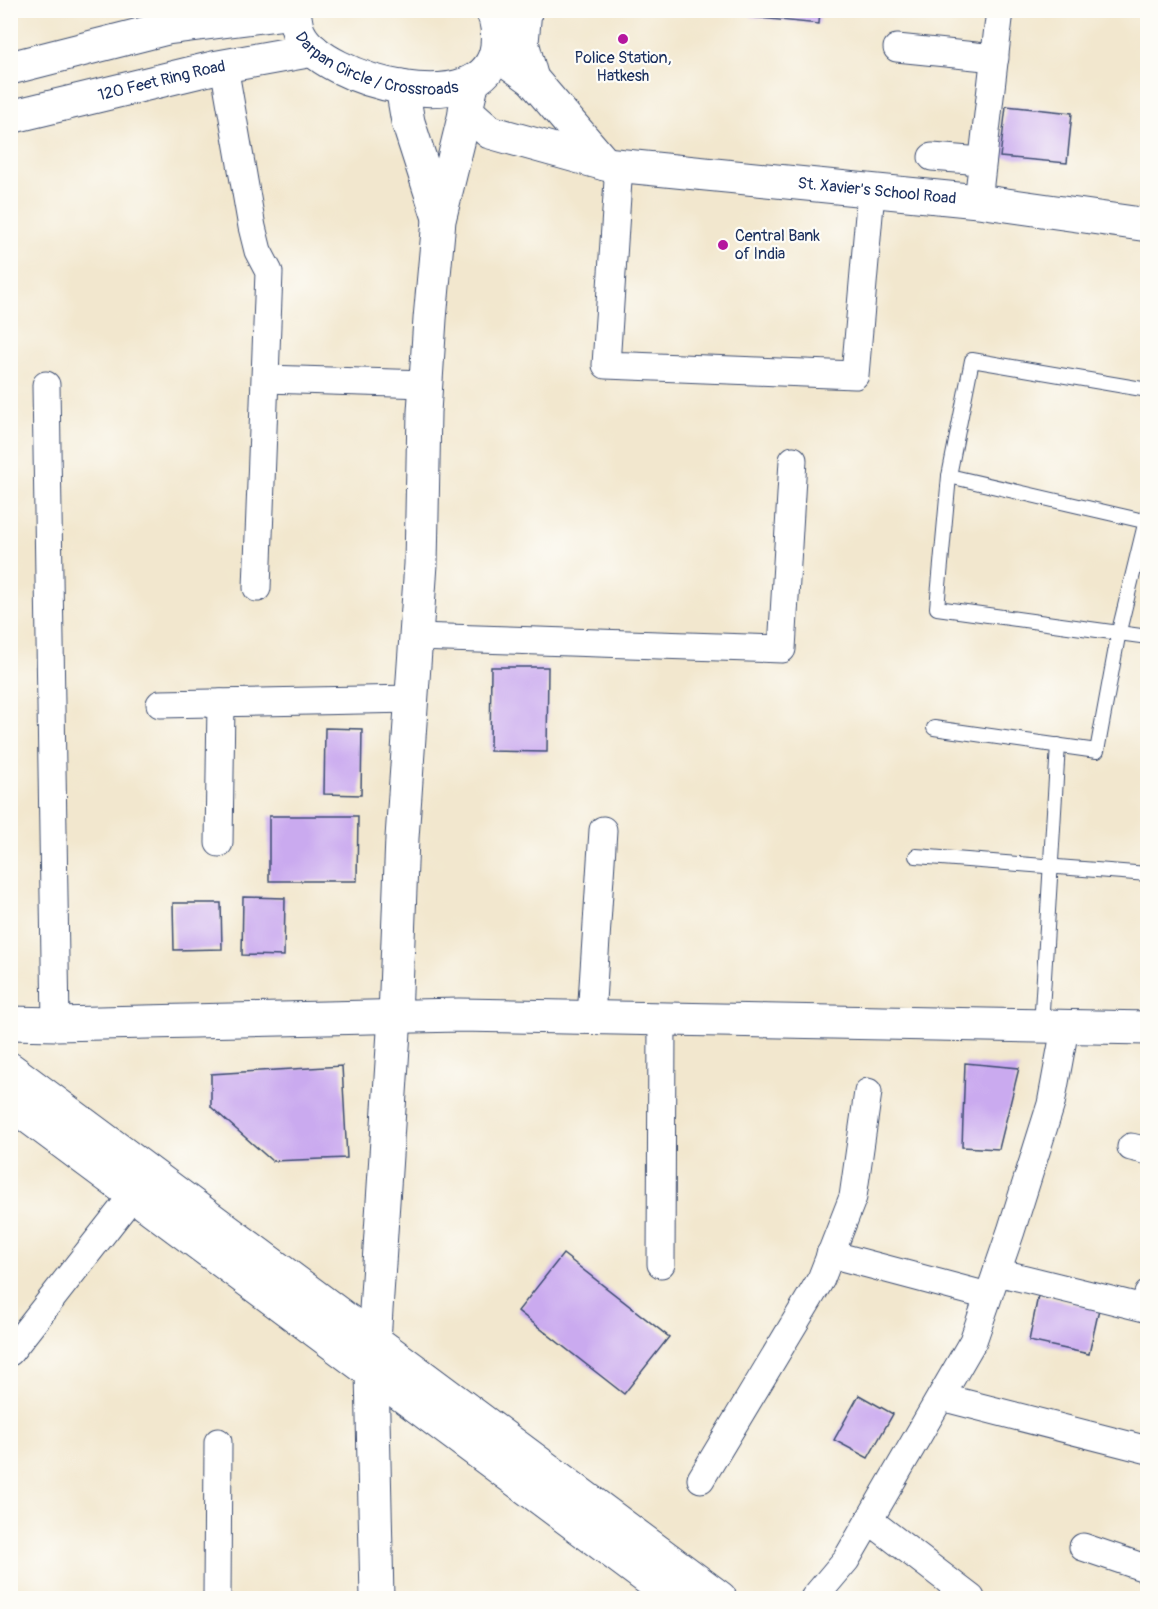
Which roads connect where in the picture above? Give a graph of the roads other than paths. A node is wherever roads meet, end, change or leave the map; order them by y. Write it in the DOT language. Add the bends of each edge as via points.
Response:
graph roads {
  1 [pos="1000,10"];
  2 [pos="294,11"];
  3 [pos="173,19"];
  4 [pos="504,21"];
  5 [pos="897,48"];
  6 [pos="313,50"];
  7 [pos="995,58"];
  8 [pos="224,66"];
  9 [pos="10,68"];
  10 [pos="532,79"];
  11 [pos="402,87"];
  12 [pos="469,95"];
  13 [pos="10,117"];
  14 [pos="932,157"];
  15 [pos="982,162"];
  16 [pos="612,165"];
  17 [pos="871,192"];
  18 [pos="978,201"];
  19 [pos="439,220"];
  20 [pos="1148,225"];
  21 [pos="266,379"];
  22 [pos="426,384"];
  23 [pos="46,385"];
  24 [pos="1148,390"];
  25 [pos="793,460"];
  26 [pos="950,476"];
  27 [pos="1147,518"];
  28 [pos="257,588"];
  29 [pos="1119,631"];
  30 [pos="416,637"];
  31 [pos="1148,637"];
  32 [pos="411,699"];
  33 [pos="221,703"];
  34 [pos="160,704"];
  35 [pos="934,728"];
  36 [pos="1058,745"];
  37 [pos="603,830"];
  38 [pos="219,843"];
  39 [pos="916,856"];
  40 [pos="1050,868"];
  41 [pos="1148,874"];
  42 [pos="395,1016"];
  43 [pos="591,1017"];
  44 [pos="663,1018"];
  45 [pos="10,1023"];
  46 [pos="56,1024"];
  47 [pos="1053,1027"];
  48 [pos="1148,1028"];
  49 [pos="10,1069"];
  50 [pos="868,1092"];
  51 [pos="10,1103"];
  52 [pos="133,1195"];
  53 [pos="830,1254"];
  54 [pos="661,1264"];
  55 [pos="993,1284"];
  56 [pos="1148,1294"];
  57 [pos="10,1352"];
  58 [pos="373,1356"];
  59 [pos="941,1397"];
  60 [pos="218,1442"];
  61 [pos="1148,1450"];
  62 [pos="701,1479"];
  63 [pos="869,1520"];
  64 [pos="1083,1547"];
  65 [pos="1148,1569"];
  66 [pos="217,1599"];
  67 [pos="377,1599"];
  68 [pos="674,1599"];
  69 [pos="720,1599"];
  70 [pos="814,1599"];
  71 [pos="971,1599"];
  1 -- 7 [label="street"];
  2 -- 3 [label="street"];
  2 -- 6 [label="street, Darpan Circle / Crossroads" via="299,33"];
  3 -- 9 [label="street"];
  4 -- 10 [label="street"];
  4 -- 10 [label="street" via="522,42"];
  4 -- 12 [label="street, Darpan Circle / Crossroads" via="487,69"];
  5 -- 7 [label="street"];
  6 -- 8 [label="street, 120 Feet Ring Road"];
  6 -- 11 [label="street, Darpan Circle / Crossroads" via="342,68"];
  7 -- 15 [label="street"];
  8 -- 13 [label="street, 120 Feet Ring Road"];
  8 -- 21 [label="street" via="252,227 269,272"];
  10 -- 16 [label="street"];
  11 -- 12 [label="street, Darpan Circle / Crossroads" via="452,89"];
  11 -- 19 [label="street" via="408,122"];
  12 -- 16 [label="street, St. Xavier's School Road" via="490,132"];
  12 -- 19 [label="street"];
  14 -- 15 [label="street"];
  15 -- 18 [label="street"];
  16 -- 17 [label="street, St. Xavier's School Road"];
  16 -- 17 [label="street" via="606,365 855,375"];
  17 -- 18 [label="street, St. Xavier's School Road"];
  18 -- 20 [label="street, St. Xavier's School Road"];
  19 -- 22 [label="street"];
  21 -- 22 [label="street"];
  21 -- 28 [label="street"];
  22 -- 30 [label="street"];
  23 -- 46 [label="street"];
  24 -- 26 [label="lane" via="972,360"];
  25 -- 30 [label="street" via="782,650"];
  26 -- 27 [label="lane"];
  26 -- 29 [label="lane" via="937,608"];
  27 -- 29 [label="lane"];
  29 -- 31 [label="lane"];
  29 -- 36 [label="lane" via="1097,751"];
  30 -- 32 [label="street"];
  32 -- 33 [label="street"];
  32 -- 42 [label="street"];
  33 -- 34 [label="street"];
  33 -- 38 [label="street"];
  35 -- 36 [label="lane"];
  36 -- 40 [label="lane"];
  37 -- 43 [label="street"];
  39 -- 40 [label="lane"];
  40 -- 41 [label="lane"];
  40 -- 47 [label="lane"];
  42 -- 43 [label="street"];
  42 -- 46 [label="street"];
  42 -- 58 [label="street"];
  43 -- 44 [label="street"];
  44 -- 47 [label="street"];
  44 -- 54 [label="street"];
  45 -- 46 [label="street"];
  47 -- 48 [label="street"];
  47 -- 55 [label="street" via="1051,1104"];
  49 -- 58 [label="street"];
  50 -- 53 [label="street" via="853,1197"];
  51 -- 52 [label="street"];
  52 -- 57 [label="street"];
  52 -- 58 [label="street"];
  53 -- 55 [label="street"];
  53 -- 62 [label="street" via="821,1279"];
  55 -- 56 [label="street" via="1144,1308"];
  55 -- 59 [label="street" via="973,1341"];
  58 -- 67 [label="street"];
  58 -- 68 [label="street"];
  58 -- 69 [label="street"];
  59 -- 61 [label="street"];
  59 -- 63 [label="street"];
  60 -- 66 [label="street"];
  63 -- 70 [label="street" via="846,1560"];
  63 -- 71 [label="street"];
  64 -- 65 [label="street"];
}
